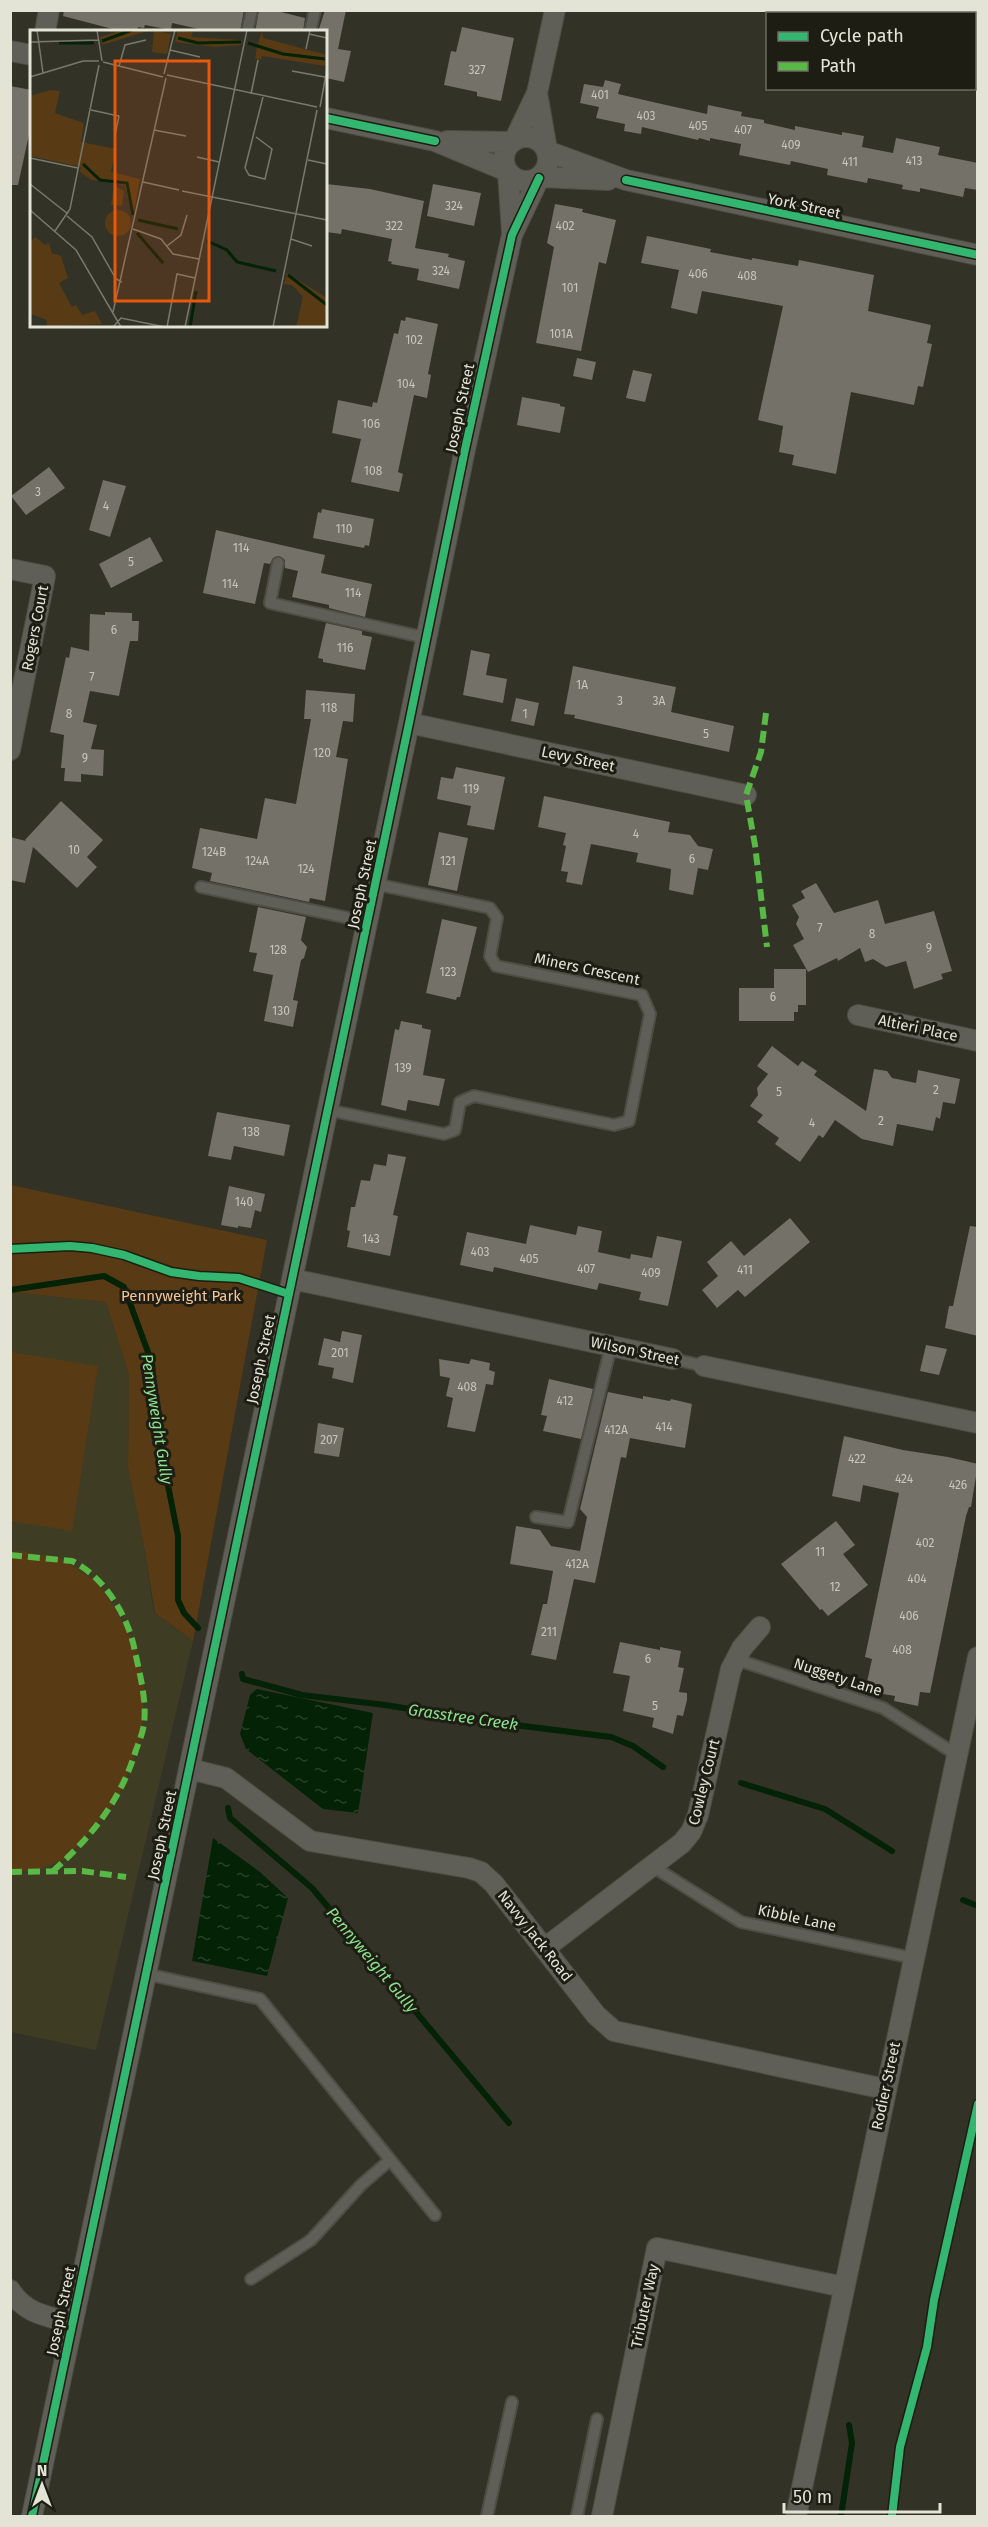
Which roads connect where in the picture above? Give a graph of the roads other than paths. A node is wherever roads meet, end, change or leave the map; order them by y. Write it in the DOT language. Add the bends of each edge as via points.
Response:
graph roads {
  1 [pos="49,10"];
  2 [pos="252,10"];
  3 [pos="315,10"];
  4 [pos="555,10"];
  5 [pos="45,30"];
  6 [pos="248,30"];
  7 [pos="310,30"];
  8 [pos="10,51"];
  9 [pos="30,55"];
  10 [pos="537,93"];
  11 [pos="327,118"];
  12 [pos="435,141"];
  13 [pos="513,141"];
  14 [pos="547,150"];
  15 [pos="508,172"];
  16 [pos="540,177"];
  17 [pos="626,180"];
  18 [pos="512,235"];
  19 [pos="978,255"];
  20 [pos="278,563"];
  21 [pos="10,569"];
  22 [pos="427,638"];
  23 [pos="409,723"];
  24 [pos="10,750"];
  25 [pos="746,795"];
  26 [pos="375,884"];
  27 [pos="201,887"];
  28 [pos="368,922"];
  29 [pos="858,1016"];
  30 [pos="978,1041"];
  31 [pos="328,1110"];
  32 [pos="292,1279"];
  33 [pos="611,1346"];
  34 [pos="673,1359"];
  35 [pos="704,1366"];
  36 [pos="978,1423"];
  37 [pos="536,1517"];
  38 [pos="760,1627"];
  39 [pos="978,1657"];
  40 [pos="735,1659"];
  41 [pos="957,1755"];
  42 [pos="190,1769"];
  43 [pos="652,1866"];
  44 [pos="545,1948"];
  45 [pos="913,1958"];
  46 [pos="146,1974"];
  47 [pos="885,2089"];
  48 [pos="390,2160"];
  49 [pos="435,2215"];
  50 [pos="251,2279"];
  51 [pos="843,2287"];
  52 [pos="10,2290"];
  53 [pos="72,2323"];
  54 [pos="512,2402"];
  55 [pos="597,2419"];
  56 [pos="32,2517"];
  57 [pos="487,2517"];
  58 [pos="577,2517"];
  59 [pos="602,2517"];
  60 [pos="796,2517"];
  1 -- 5 [label="street"];
  2 -- 6 [label="lane"];
  3 -- 7 [label="lane"];
  4 -- 10 [label="street"];
  8 -- 9 [label="street"];
  10 -- 13 [label="street"];
  10 -- 14 [label="street"];
  11 -- 12 [label="street"];
  12 -- 13 [label="street"];
  12 -- 15 [label="street"];
  13 -- 14 [label="street" via="535,138"];
  13 -- 15 [label="street" via="504,156"];
  14 -- 16 [label="street" via="547,168"];
  14 -- 17 [label="street, York Street"];
  15 -- 16 [label="street" via="519,180"];
  15 -- 18 [label="street, Joseph Street"];
  16 -- 17 [label="street, York Street"];
  16 -- 18 [label="street, Joseph Street"];
  17 -- 19 [label="street, York Street"];
  18 -- 22 [label="street, Joseph Street"];
  20 -- 22 [label="lane" via="270,603"];
  21 -- 24 [label="street, Rogers Court" via="45,576"];
  22 -- 23 [label="street, Joseph Street"];
  23 -- 25 [label="street, Levy Street"];
  23 -- 26 [label="street, Joseph Street"];
  26 -- 28 [label="street, Joseph Street"];
  26 -- 31 [label="lane, Miners Crescent" via="490,908 497,918 490,956 496,966 642,995 651,1014 629,1121 614,1125 474,1096 460,1102 455,1130 444,1134"];
  27 -- 28 [label="lane"];
  28 -- 31 [label="street, Joseph Street"];
  29 -- 30 [label="street, Altieri Place"];
  31 -- 32 [label="street, Joseph Street"];
  32 -- 33 [label="street, Wilson Street"];
  32 -- 42 [label="street, Joseph Street"];
  33 -- 34 [label="street, Wilson Street"];
  33 -- 37 [label="lane" via="568,1522"];
  34 -- 35 [label="lane, Wilson Street"];
  35 -- 36 [label="street, Wilson Street"];
  38 -- 40 [label="street, Cowley Court"];
  39 -- 41 [label="street, Rodier Street"];
  40 -- 41 [label="lane, Nuggety Lane" via="883,1708"];
  40 -- 43 [label="street, Cowley Court" via="694,1828 682,1843"];
  41 -- 45 [label="street, Rodier Street"];
  42 -- 44 [label="street, Navvy Jack Road" via="226,1778 310,1841 478,1870 494,1884"];
  42 -- 46 [label="street, Joseph Street"];
  43 -- 44 [label="street, Cowley Court"];
  43 -- 45 [label="lane, Kibble Lane" via="741,1922"];
  44 -- 47 [label="street, Navvy Jack Road" via="602,2022 614,2031"];
  45 -- 47 [label="street, Rodier Street"];
  46 -- 48 [label="lane" via="260,1999"];
  46 -- 53 [label="street, Joseph Street"];
  47 -- 51 [label="street, Rodier Street"];
  48 -- 49 [label="lane"];
  48 -- 50 [label="lane" via="361,2185 311,2240"];
  51 -- 59 [label="street, Tributer Way" via="657,2248"];
  51 -- 60 [label="street, Rodier Street"];
  52 -- 53 [label="street" via="28,2310"];
  53 -- 56 [label="street, Joseph Street"];
  54 -- 57 [label="lane"];
  55 -- 58 [label="lane"];
}
